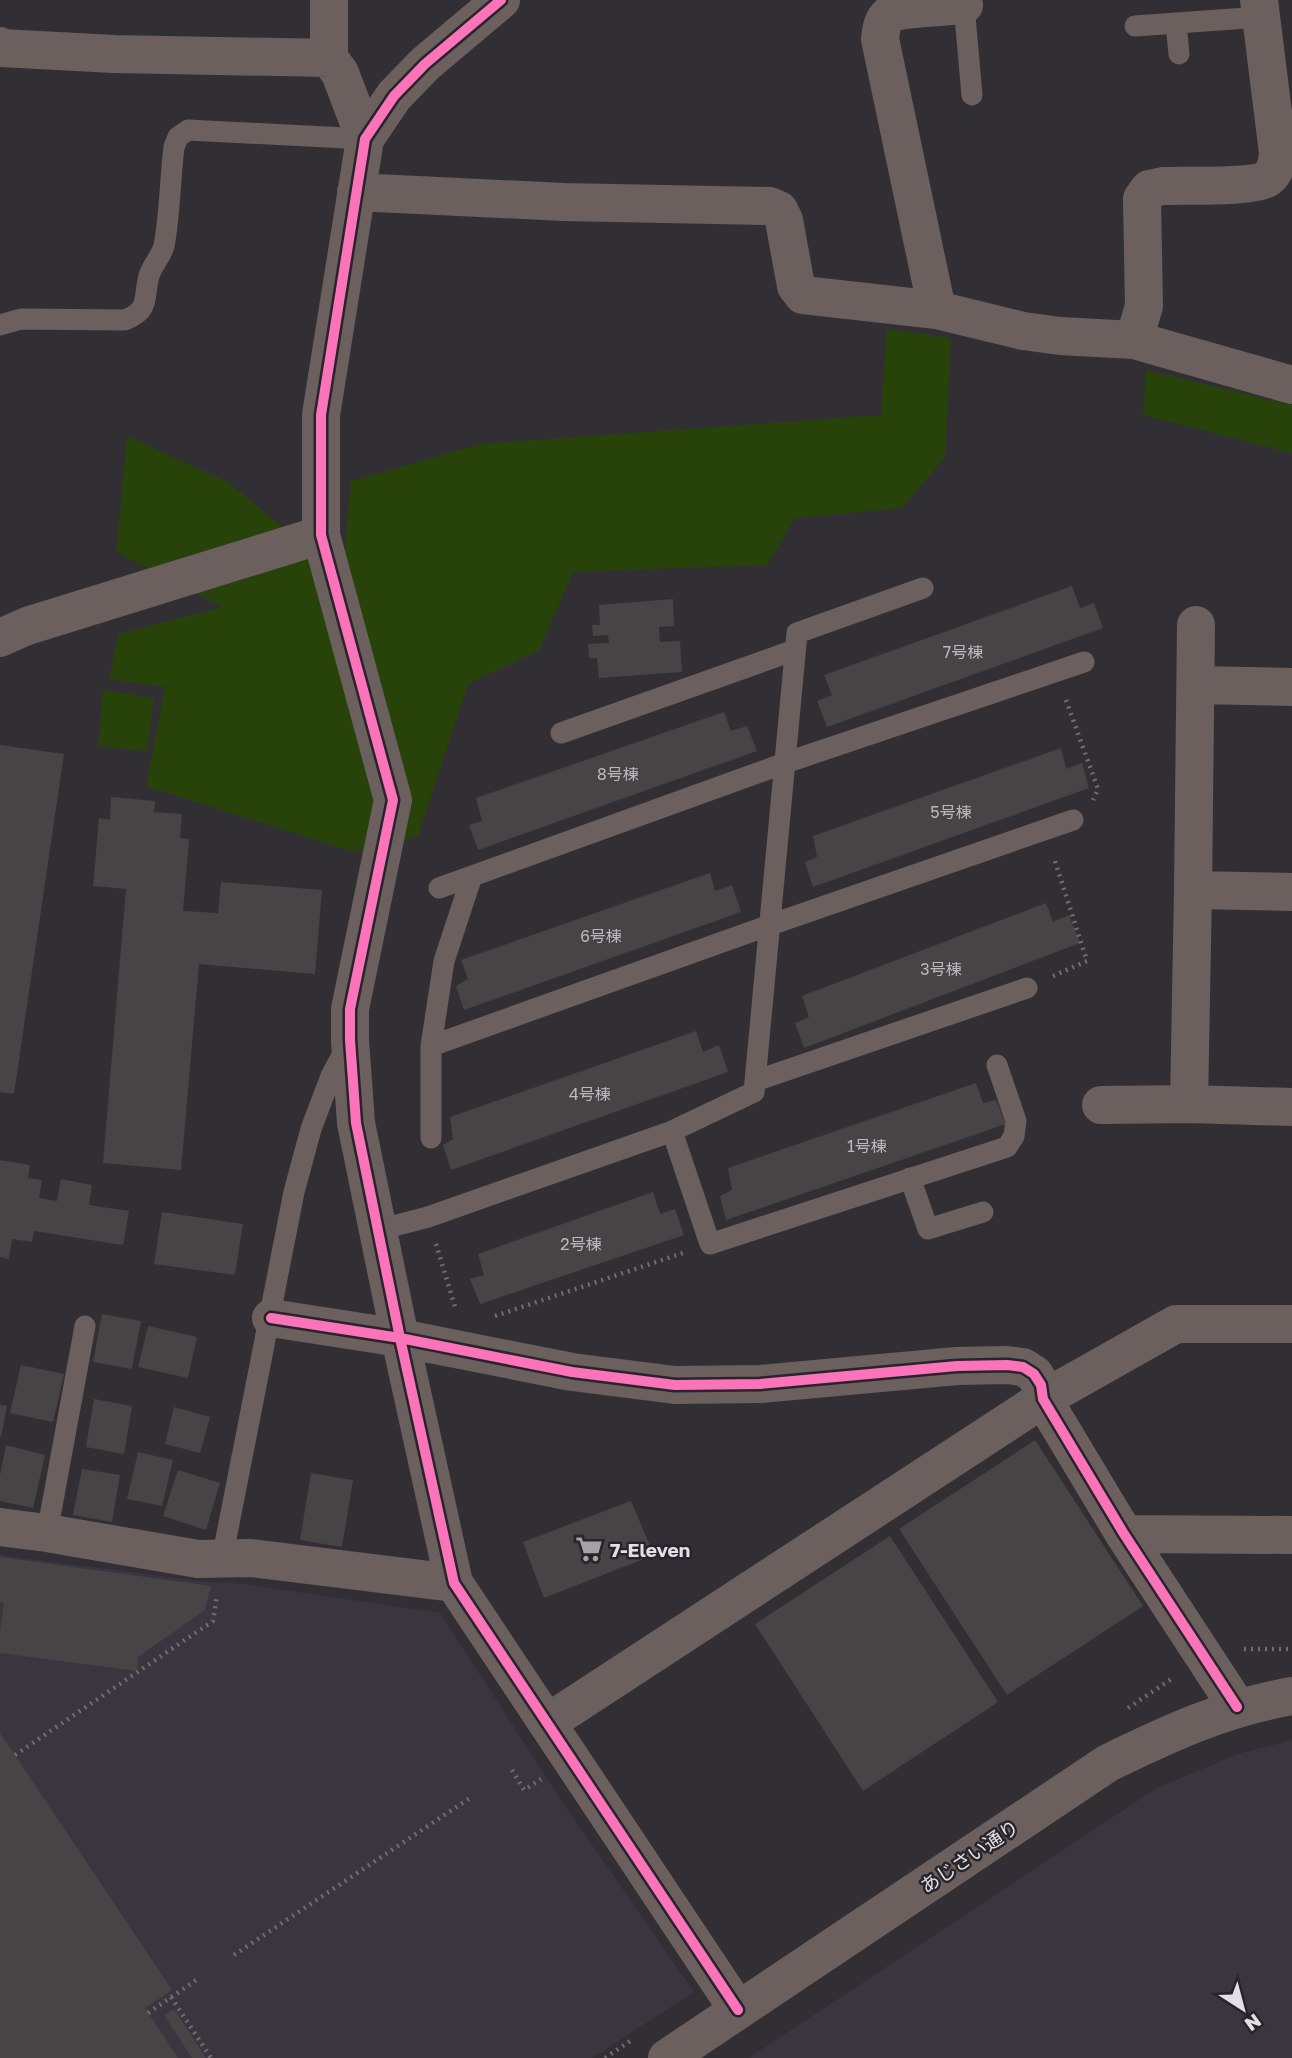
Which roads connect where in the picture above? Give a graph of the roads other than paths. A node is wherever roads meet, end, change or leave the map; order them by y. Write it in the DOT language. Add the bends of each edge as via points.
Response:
graph roads {
  1 [pos="330,0"];
  2 [pos="501,0"];
  3 [pos="963,3"];
  4 [pos="1260,8"];
  5 [pos="1176,23"];
  6 [pos="1135,26"];
  7 [pos="0,46"];
  8 [pos="1179,54"];
  9 [pos="329,58"];
  10 [pos="972,94"];
  11 [pos="365,139"];
  12 [pos="356,192"];
  13 [pos="937,310"];
  14 [pos="0,324"];
  15 [pos="1135,340"];
  16 [pos="1292,385"];
  17 [pos="321,535"];
  18 [pos="923,588"];
  19 [pos="1196,625"];
  20 [pos="0,638"];
  21 [pos="795,650"];
  22 [pos="1084,662"];
  23 [pos="1196,685"];
  24 [pos="1292,687"];
  25 [pos="561,733"];
  26 [pos="785,763"];
  27 [pos="1073,820"];
  28 [pos="472,876"];
  29 [pos="439,888"];
  30 [pos="1193,890"];
  31 [pos="1292,892"];
  32 [pos="770,925"];
  33 [pos="1027,988"];
  34 [pos="350,1040"];
  35 [pos="430,1045"];
  36 [pos="997,1065"];
  37 [pos="755,1081"];
  38 [pos="1189,1104"];
  39 [pos="1101,1105"];
  40 [pos="1292,1107"];
  41 [pos="672,1131"];
  42 [pos="431,1138"];
  43 [pos="910,1178"];
  44 [pos="983,1212"];
  45 [pos="378,1230"];
  46 [pos="271,1318"];
  47 [pos="1292,1324"];
  48 [pos="85,1326"];
  49 [pos="400,1338"];
  50 [pos="1043,1399"];
  51 [pos="0,1527"];
  52 [pos="47,1533"];
  53 [pos="1124,1534"];
  54 [pos="1292,1535"];
  55 [pos="220,1573"];
  56 [pos="454,1583"];
  57 [pos="1292,1696"];
  58 [pos="1237,1707"];
  59 [pos="547,1723"];
  60 [pos="738,2010"];
  61 [pos="667,2058"];
  1 -- 9 [label="street"];
  2 -- 11 [label="street" via="425,64 394,96"];
  3 -- 10 [label="lane"];
  3 -- 13 [label="street" via="890,14 881,27"];
  4 -- 5 [label="lane"];
  4 -- 15 [label="street" via="1276,168 1267,179 1252,184 1149,189 1142,199 1144,306"];
  5 -- 6 [label="lane"];
  5 -- 8 [label="lane"];
  7 -- 9 [label="street" via="114,54"];
  9 -- 11 [label="street" via="340,73"];
  11 -- 12 [label="street"];
  11 -- 14 [label="lane" via="188,130 178,136 174,147 163,249 149,274 141,310 125,320 21,319"];
  12 -- 13 [label="street" via="769,206 779,210 784,220 796,286 803,295"];
  12 -- 17 [label="street" via="321,415"];
  13 -- 15 [label="street" via="1023,331"];
  15 -- 16 [label="street"];
  17 -- 20 [label="street"];
  17 -- 34 [label="street" via="393,800 350,1009"];
  18 -- 21 [label="lane" via="797,633"];
  19 -- 23 [label="street"];
  21 -- 25 [label="lane"];
  21 -- 26 [label="lane"];
  22 -- 26 [label="lane"];
  23 -- 24 [label="street"];
  23 -- 30 [label="street"];
  26 -- 28 [label="lane"];
  26 -- 32 [label="lane"];
  27 -- 32 [label="lane"];
  28 -- 29 [label="lane"];
  28 -- 35 [label="lane" via="444,961"];
  30 -- 31 [label="street"];
  30 -- 38 [label="street"];
  32 -- 35 [label="lane"];
  32 -- 37 [label="lane"];
  33 -- 37 [label="lane"];
  34 -- 45 [label="street" via="356,1123"];
  34 -- 46 [label="lane" via="311,1129 294,1192"];
  35 -- 42 [label="lane"];
  36 -- 43 [label="lane" via="1016,1121 1007,1147"];
  37 -- 41 [label="lane" via="754,1092"];
  38 -- 39 [label="street"];
  38 -- 40 [label="street"];
  41 -- 43 [label="lane" via="710,1244"];
  41 -- 45 [label="lane" via="428,1217"];
  43 -- 44 [label="lane" via="928,1229"];
  45 -- 49 [label="street"];
  46 -- 49 [label="street"];
  46 -- 55 [label="lane"];
  47 -- 50 [label="street" via="1176,1324"];
  48 -- 52 [label="lane"];
  49 -- 50 [label="street" via="479,1335 572,1372 675,1385 760,1384 1007,1365 1034,1374"];
  49 -- 56 [label="street"];
  50 -- 53 [label="street"];
  50 -- 59 [label="street"];
  51 -- 52 [label="street"];
  52 -- 55 [label="street" via="198,1559"];
  53 -- 54 [label="street"];
  53 -- 58 [label="street"];
  55 -- 56 [label="street" via="251,1558"];
  56 -- 59 [label="street"];
  57 -- 58 [label="street, あじさい通り"];
  58 -- 60 [label="street, あじさい通り" via="1108,1763"];
  59 -- 60 [label="street"];
  60 -- 61 [label="street, あじさい通り"];
}
